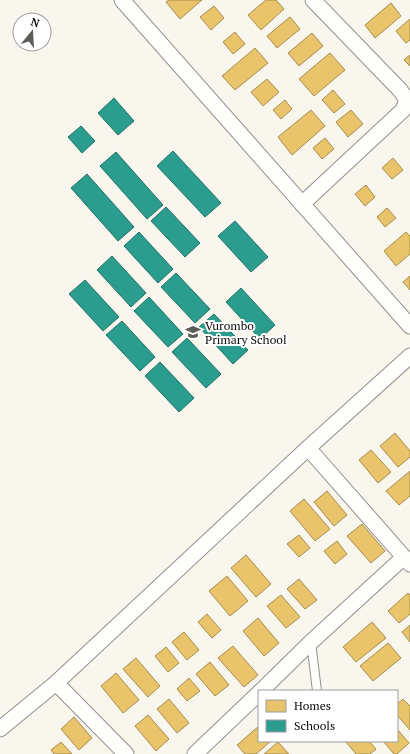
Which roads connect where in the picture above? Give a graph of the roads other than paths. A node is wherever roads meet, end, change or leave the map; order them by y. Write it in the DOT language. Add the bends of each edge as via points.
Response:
graph roads {
  1 [pos="122,0"];
  2 [pos="313,0"];
  3 [pos="302,204"];
  4 [pos="410,326"];
  5 [pos="410,356"];
  6 [pos="308,448"];
  7 [pos="407,561"];
  8 [pos="311,642"];
  9 [pos="56,683"];
  10 [pos="263,690"];
  11 [pos="317,690"];
  12 [pos="258,695"];
  13 [pos="0,729"];
  14 [pos="126,754"];
  15 [pos="195,754"];
  1 -- 3 [label="street"];
  2 -- 3 [label="street" via="407,100 403,110"];
  3 -- 4 [label="street"];
  5 -- 6 [label="street"];
  6 -- 7 [label="street"];
  6 -- 9 [label="street"];
  7 -- 8 [label="street"];
  8 -- 10 [label="street"];
  8 -- 11 [label="lane"];
  9 -- 13 [label="street"];
  9 -- 14 [label="street"];
  12 -- 15 [label="street"];
}
